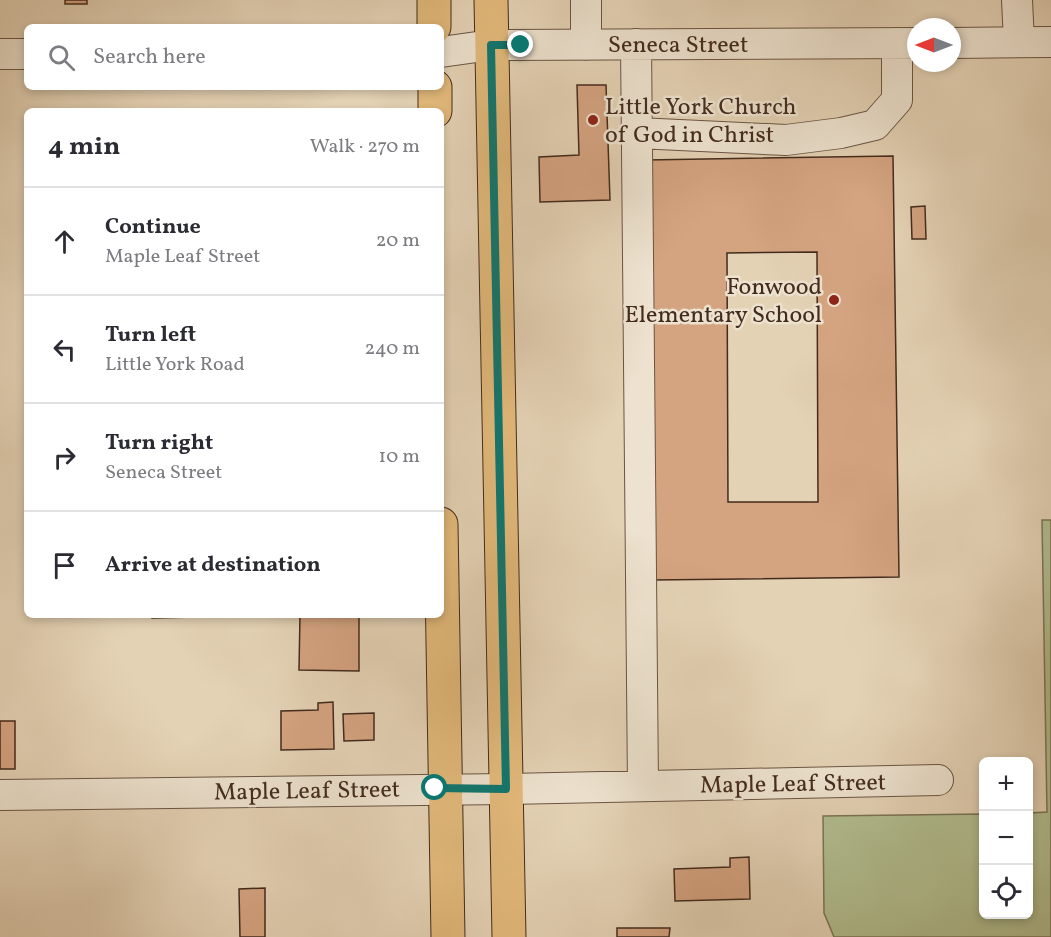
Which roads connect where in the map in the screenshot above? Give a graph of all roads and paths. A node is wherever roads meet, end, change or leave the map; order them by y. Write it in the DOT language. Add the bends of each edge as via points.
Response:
graph roads {
  1 [pos="434,0"];
  2 [pos="491,0"];
  3 [pos="586,0"];
  4 [pos="1017,0"];
  5 [pos="434,24"];
  6 [pos="1019,42"];
  7 [pos="1051,42"];
  8 [pos="906,43"];
  9 [pos="961,43"];
  10 [pos="636,44"];
  11 [pos="491,45"];
  12 [pos="586,45"];
  13 [pos="444,52"];
  14 [pos="0,54"];
  15 [pos="24,54"];
  16 [pos="435,90"];
  17 [pos="435,108"];
  18 [pos="637,133"];
  19 [pos="442,618"];
  20 [pos="938,780"];
  21 [pos="643,786"];
  22 [pos="445,788"];
  23 [pos="506,789"];
  24 [pos="0,795"];
  25 [pos="448,937"];
  26 [pos="509,937"];
  1 -- 5 [label="main road"];
  2 -- 11 [label="main road"];
  3 -- 12 [label="street"];
  4 -- 6 [label="street"];
  6 -- 7 [label="street"];
  6 -- 9 [label="street"];
  8 -- 10 [label="street, Seneca Street"];
  8 -- 18 [label="street" via="897,100 875,125 786,140"];
  10 -- 12 [label="street, Seneca Street"];
  10 -- 18 [label="street"];
  11 -- 12 [label="street, Seneca Street"];
  11 -- 13 [label="street, Seneca Street"];
  11 -- 23 [label="main road"];
  14 -- 15 [label="street"];
  16 -- 17 [label="main road"];
  18 -- 21 [label="street"];
  19 -- 22 [label="main road"];
  20 -- 21 [label="street, Maple Leaf Street"];
  21 -- 23 [label="street, Maple Leaf Street"];
  22 -- 23 [label="street, Maple Leaf Street"];
  22 -- 24 [label="street, Maple Leaf Street"];
  22 -- 25 [label="main road"];
  23 -- 26 [label="main road"];
}
